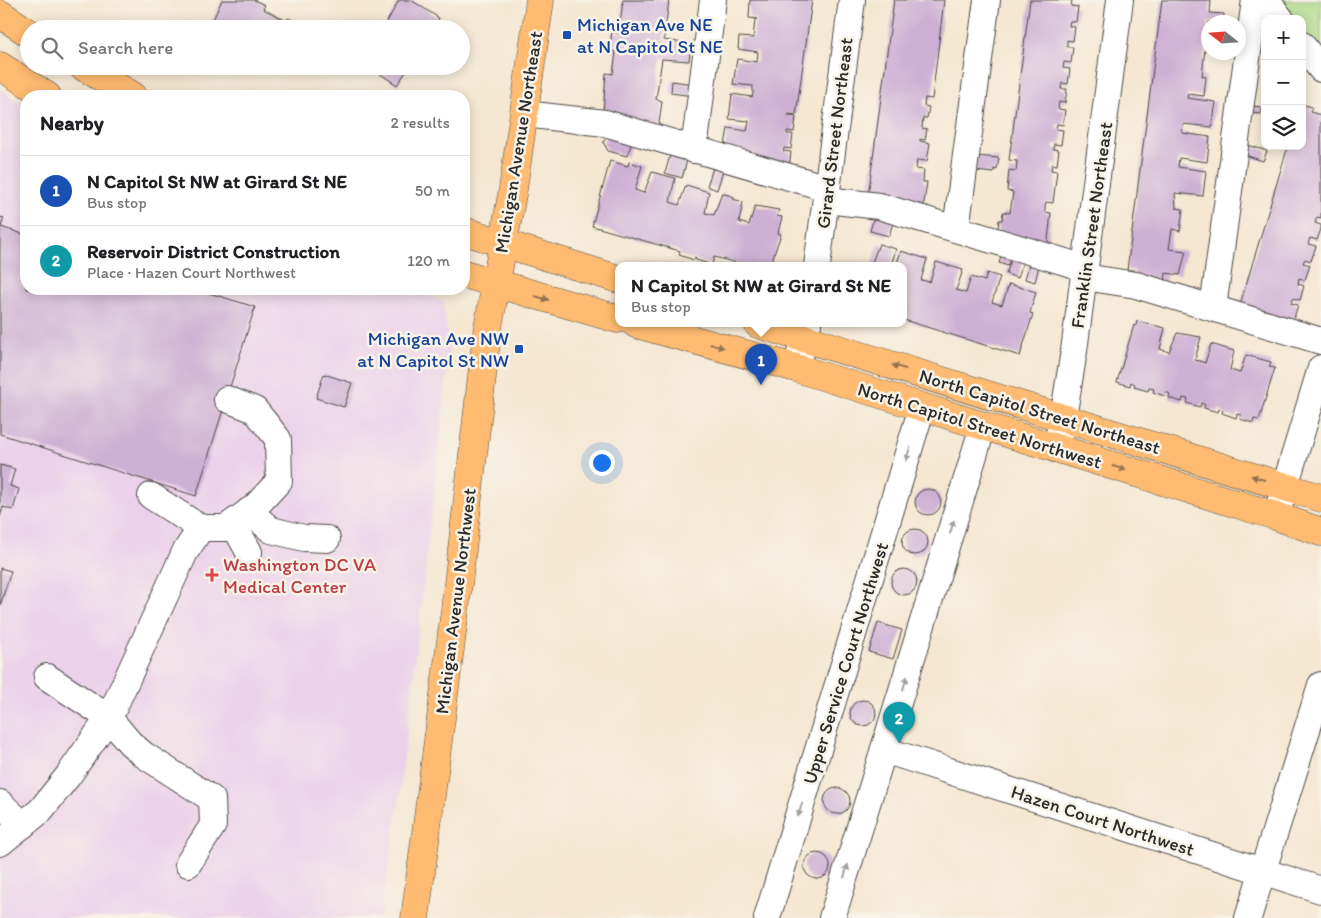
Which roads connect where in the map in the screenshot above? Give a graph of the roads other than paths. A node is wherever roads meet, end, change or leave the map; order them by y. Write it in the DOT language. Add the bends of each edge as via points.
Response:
graph roads {
  1 [pos="540,0"];
  2 [pos="713,0"];
  3 [pos="852,0"];
  4 [pos="986,0"];
  5 [pos="1120,0"];
  6 [pos="1254,0"];
  7 [pos="1266,0"];
  8 [pos="0,14"];
  9 [pos="1278,15"];
  10 [pos="20,27"];
  11 [pos="1306,50"];
  12 [pos="0,66"];
  13 [pos="1321,68"];
  14 [pos="98,75"];
  15 [pos="38,90"];
  16 [pos="124,90"];
  17 [pos="524,114"];
  18 [pos="694,150"];
  19 [pos="826,194"];
  20 [pos="956,229"];
  21 [pos="470,233"];
  22 [pos="503,243"];
  23 [pos="818,262"];
  24 [pos="1085,273"];
  25 [pos="470,276"];
  26 [pos="615,278"];
  27 [pos="496,284"];
  28 [pos="1213,308"];
  29 [pos="615,318"];
  30 [pos="647,327"];
  31 [pos="779,327"];
  32 [pos="807,331"];
  33 [pos="1321,341"];
  34 [pos="796,368"];
  35 [pos="1321,368"];
  36 [pos="226,400"];
  37 [pos="922,407"];
  38 [pos="1063,418"];
  39 [pos="983,426"];
  40 [pos="1055,449"];
  41 [pos="1286,487"];
  42 [pos="151,496"];
  43 [pos="1321,498"];
  44 [pos="1276,516"];
  45 [pos="241,517"];
  46 [pos="201,528"];
  47 [pos="1321,532"];
  48 [pos="327,539"];
  49 [pos="249,552"];
  50 [pos="47,677"];
  51 [pos="1321,685"];
  52 [pos="109,718"];
  53 [pos="884,750"];
  54 [pos="0,803"];
  55 [pos="23,825"];
  56 [pos="0,843"];
  57 [pos="188,864"];
  58 [pos="1263,871"];
  59 [pos="1321,890"];
  60 [pos="835,917"];
  61 [pos="415,918"];
  62 [pos="767,918"];
  63 [pos="1248,918"];
  1 -- 17 [label="main road, Michigan Avenue Northeast"];
  2 -- 18 [label="street"];
  3 -- 19 [label="street, Girard Street Northeast"];
  4 -- 20 [label="street"];
  5 -- 24 [label="street, Franklin Street Northeast"];
  6 -- 28 [label="street"];
  7 -- 9 [label="street"];
  8 -- 10 [label="main road"];
  11 -- 13 [label="street"];
  12 -- 15 [label="main road"];
  14 -- 16 [label="main road"];
  17 -- 18 [label="street" via="605,123"];
  17 -- 22 [label="main road, Michigan Avenue Northeast"];
  18 -- 19 [label="street"];
  19 -- 20 [label="street"];
  19 -- 23 [label="street, Girard Street Northeast"];
  20 -- 24 [label="street"];
  21 -- 22 [label="main road"];
  22 -- 26 [label="main road"];
  22 -- 27 [label="main road, Michigan Avenue Northeast"];
  24 -- 28 [label="street"];
  24 -- 38 [label="street, Franklin Street Northeast"];
  25 -- 27 [label="main road"];
  27 -- 29 [label="main road, one-way"];
  27 -- 61 [label="main road, Michigan Avenue Northwest" via="487,333"];
  28 -- 33 [label="street"];
  30 -- 34 [label="main road, North Capitol Street Northwest, one-way"];
  31 -- 32 [label="main road, North Capitol Street Northeast"];
  32 -- 34 [label="street"];
  38 -- 32 [label="main road, North Capitol Street Northeast, one-way"];
  34 -- 37 [label="main road, North Capitol Street Northwest"];
  35 -- 41 [label="street"];
  36 -- 45 [label="street" via="254,410 278,439 279,480"];
  37 -- 39 [label="main road, North Capitol Street Northwest"];
  37 -- 62 [label="street, Upper Service Court Northwest, one-way"];
  38 -- 40 [label="street, Franklin Street Northeast"];
  41 -- 38 [label="main road, North Capitol Street Northeast, one-way"];
  39 -- 40 [label="main road, North Capitol Street Northwest"];
  53 -- 39 [label="street, one-way"];
  40 -- 44 [label="main road, North Capitol Street Northwest, one-way"];
  41 -- 43 [label="main road, North Capitol Street Northeast"];
  41 -- 44 [label="street"];
  42 -- 46 [label="street"];
  44 -- 47 [label="main road, North Capitol Street Northwest"];
  45 -- 46 [label="street" via="226,528"];
  45 -- 48 [label="street" via="271,530 304,538"];
  45 -- 49 [label="street"];
  46 -- 52 [label="street" via="185,552"];
  50 -- 52 [label="street"];
  51 -- 58 [label="street"];
  52 -- 55 [label="street" via="46,804"];
  52 -- 57 [label="street" via="144,756 212,799 213,825"];
  53 -- 58 [label="street, Hazen Court Northwest"];
  60 -- 53 [label="street, one-way"];
  54 -- 55 [label="street"];
  55 -- 56 [label="street"];
  58 -- 59 [label="street, Hazen Court Northwest"];
  58 -- 63 [label="street"];
}
